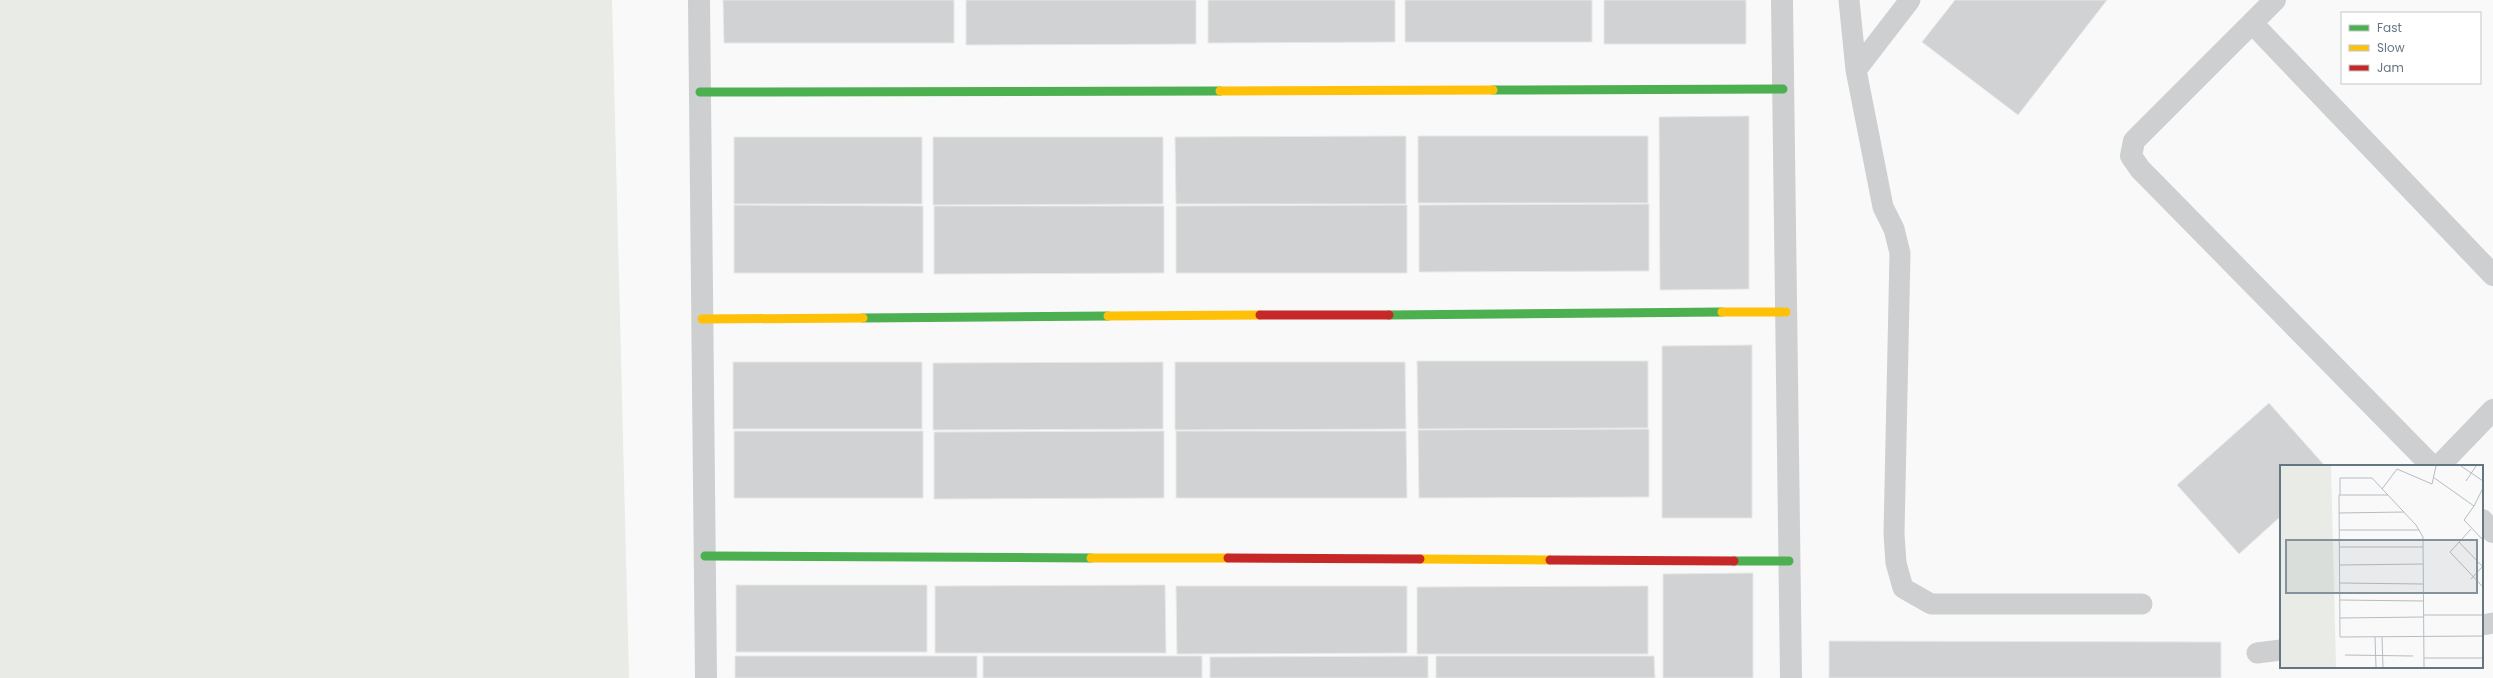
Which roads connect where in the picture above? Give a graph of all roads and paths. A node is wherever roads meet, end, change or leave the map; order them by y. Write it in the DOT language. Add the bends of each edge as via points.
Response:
graph roads {
  1 [pos="699,0"];
  2 [pos="1782,0"];
  3 [pos="1849,0"];
  4 [pos="1910,0"];
  5 [pos="2275,0"];
  6 [pos="2253,24"];
  7 [pos="1856,70"];
  8 [pos="1783,89"];
  9 [pos="700,92"];
  10 [pos="2493,275"];
  11 [pos="1786,312"];
  12 [pos="702,319"];
  13 [pos="2493,410"];
  14 [pos="2431,465"];
  15 [pos="2440,465"];
  16 [pos="2483,521"];
  17 [pos="2493,532"];
  18 [pos="705,556"];
  19 [pos="1789,561"];
  20 [pos="2142,604"];
  21 [pos="2493,624"];
  22 [pos="2483,625"];
  23 [pos="2280,650"];
  24 [pos="2257,654"];
  25 [pos="706,678"];
  26 [pos="1790,678"];
  1 -- 9 [label="street"];
  2 -- 8 [label="street"];
  3 -- 7 [label="lane"];
  4 -- 7 [label="lane"];
  5 -- 6 [label="street"];
  6 -- 10 [label="street"];
  6 -- 14 [label="street" via="2134,141 2131,156 2140,169"];
  7 -- 20 [label="lane" via="1883,207 1894,229 1900,253 1894,534 1896,563 1903,588 1931,604"];
  8 -- 9 [label="street"];
  8 -- 11 [label="street"];
  9 -- 12 [label="street"];
  11 -- 12 [label="street"];
  11 -- 19 [label="street"];
  12 -- 18 [label="street"];
  13 -- 15 [label="street"];
  16 -- 17 [label="street"];
  18 -- 19 [label="street"];
  18 -- 25 [label="street"];
  19 -- 26 [label="street"];
  21 -- 22 [label="lane"];
  23 -- 24 [label="lane"];
}
